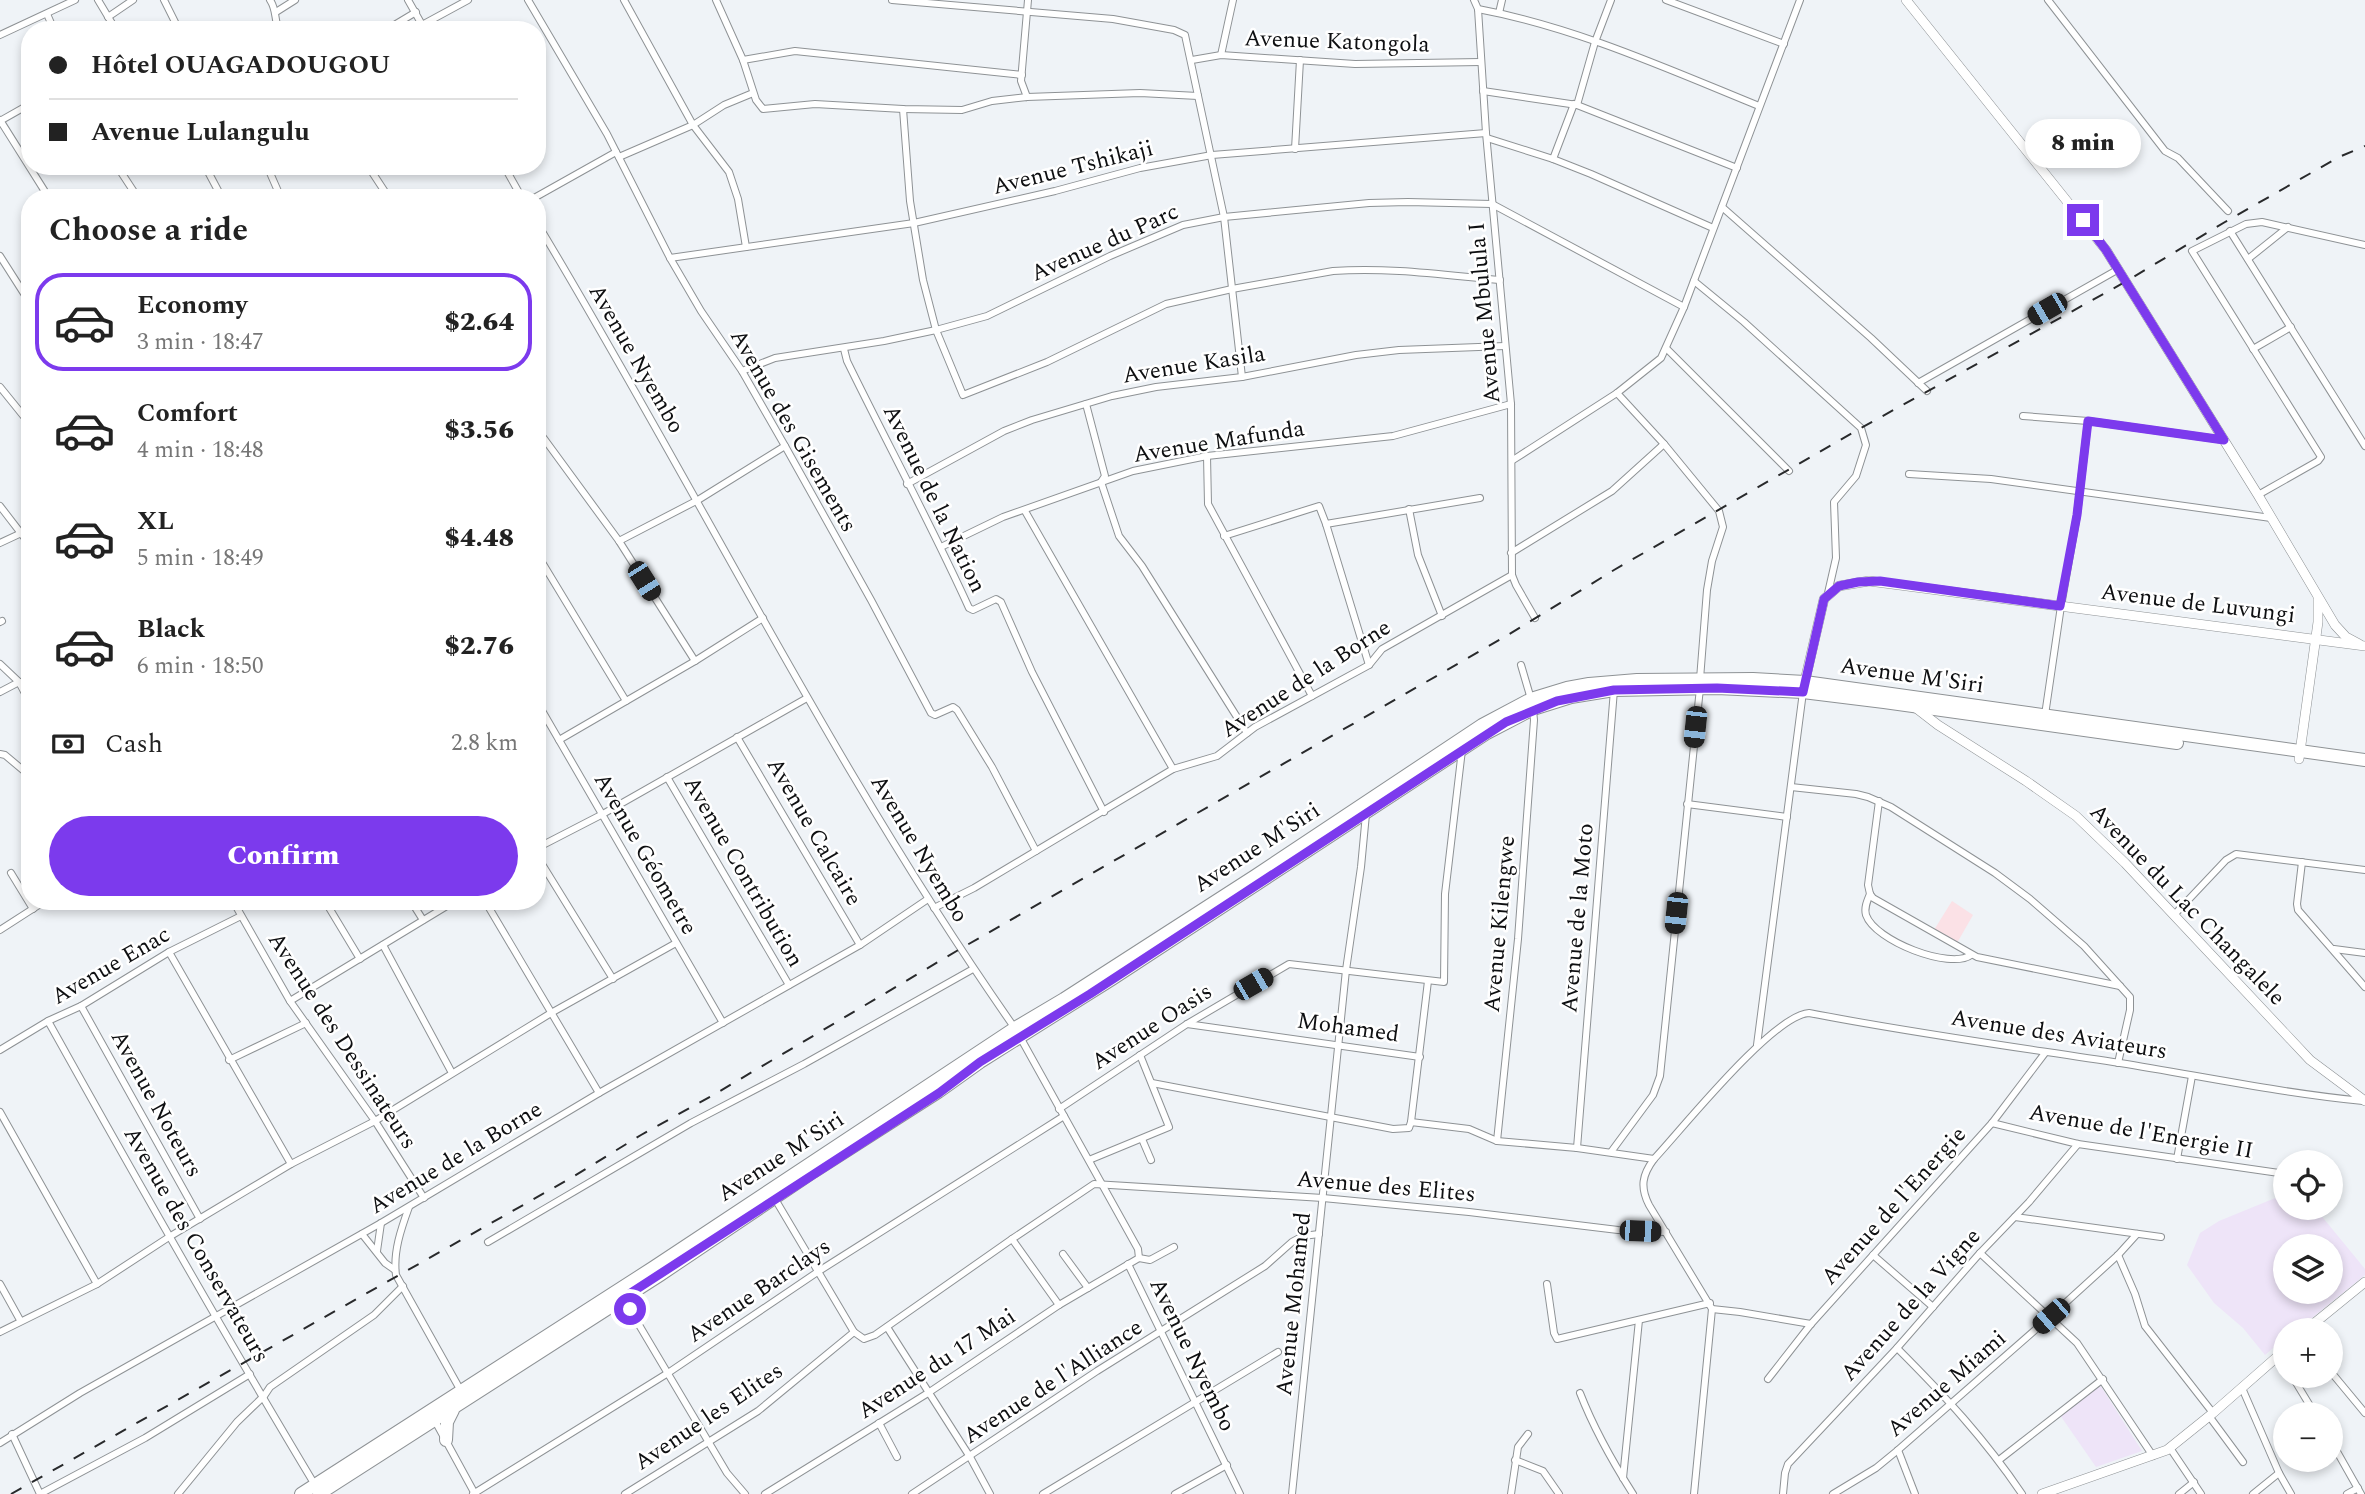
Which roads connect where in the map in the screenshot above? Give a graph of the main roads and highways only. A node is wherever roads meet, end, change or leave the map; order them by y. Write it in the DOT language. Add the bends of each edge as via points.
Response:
graph roads {
  1 [pos="1700,683"];
  2 [pos="1911,701"];
  3 [pos="1532,704"];
  4 [pos="1485,729"];
  5 [pos="2299,755"];
  6 [pos="2365,760"];
  7 [pos="2365,768"];
  8 [pos="1017,1033"];
  9 [pos="618,1297"];
  10 [pos="455,1408"];
  11 [pos="433,1416"];
  12 [pos="418,1431"];
  13 [pos="317,1490"];
  14 [pos="301,1494"];
  1 -- 2 [label="highway, Avenue M'Siri" via="1804,687"];
  1 -- 3 [label="highway, Avenue M'Siri" via="1614,690"];
  1 -- 3 [label="highway, Avenue M'Siri" via="1589,684"];
  2 -- 5 [label="highway, Avenue M'Siri" via="2045,715"];
  2 -- 5 [label="highway, Avenue M'Siri" via="2111,735"];
  3 -- 4 [label="highway, Avenue M'Siri"];
  4 -- 8 [label="highway, Avenue M'Siri"];
  4 -- 8 [label="highway, Avenue M'Siri" via="1462,750 1366,814"];
  5 -- 6 [label="highway, Avenue M'Siri"];
  5 -- 7 [label="highway, Avenue M'Siri"];
  8 -- 9 [label="highway, Avenue M'Siri" via="933,1084"];
  8 -- 9 [label="highway, Avenue M'Siri" via="775,1199"];
  9 -- 10 [label="highway, Avenue M'Siri"];
  9 -- 11 [label="highway, Avenue M'Siri" via="461,1391"];
  10 -- 11 [label="highway, Avenue M'Siri"];
  10 -- 12 [label="highway" via="445,1438 430,1430"];
  11 -- 12 [label="highway, Avenue M'Siri"];
  11 -- 13 [label="highway, Avenue M'Siri"];
  12 -- 13 [label="highway, Avenue M'Siri"];
  13 -- 14 [label="highway, Avenue M'Siri"];
}
